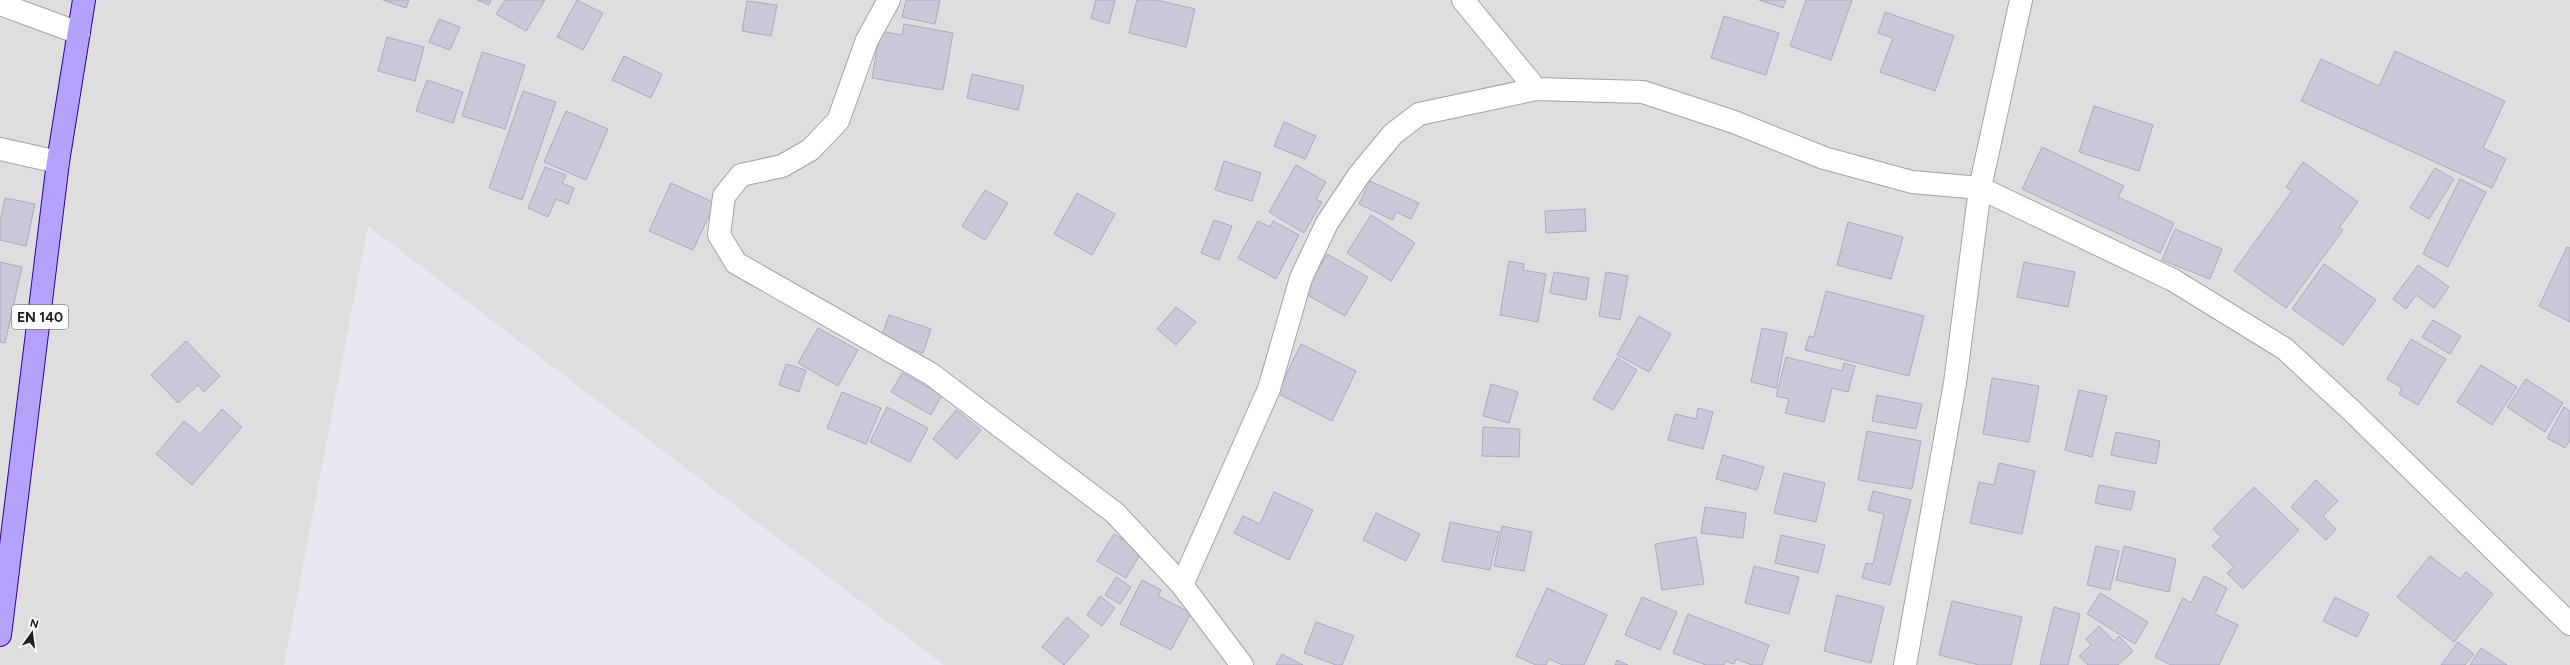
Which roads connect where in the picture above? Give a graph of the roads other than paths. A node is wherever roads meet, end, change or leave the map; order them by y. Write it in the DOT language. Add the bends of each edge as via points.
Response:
graph roads {
  1 [pos="84,0"];
  2 [pos="889,0"];
  3 [pos="1463,0"];
  4 [pos="2021,0"];
  5 [pos="0,4"];
  6 [pos="79,33"];
  7 [pos="1536,89"];
  8 [pos="0,149"];
  9 [pos="58,162"];
  10 [pos="1980,188"];
  11 [pos="1182,585"];
  12 [pos="2570,624"];
  13 [pos="0,634"];
  14 [pos="1242,665"];
  15 [pos="1905,665"];
  1 -- 6 [label="main road, EN 140"];
  2 -- 11 [label="street" via="868,40 838,121 810,150 782,166 741,175 724,196 719,235 736,263 931,374 1115,513"];
  3 -- 7 [label="street"];
  4 -- 10 [label="street"];
  5 -- 6 [label="street"];
  6 -- 9 [label="main road, EN 140"];
  7 -- 10 [label="street" via="1643,92 1734,122 1832,160 1912,182"];
  7 -- 11 [label="street" via="1419,114 1393,134 1359,175 1327,223 1301,278 1269,390"];
  8 -- 9 [label="street"];
  9 -- 13 [label="main road, EN 140"];
  10 -- 12 [label="street" via="2173,280 2285,349"];
  10 -- 15 [label="street" via="1955,383"];
  11 -- 14 [label="street"];
}
